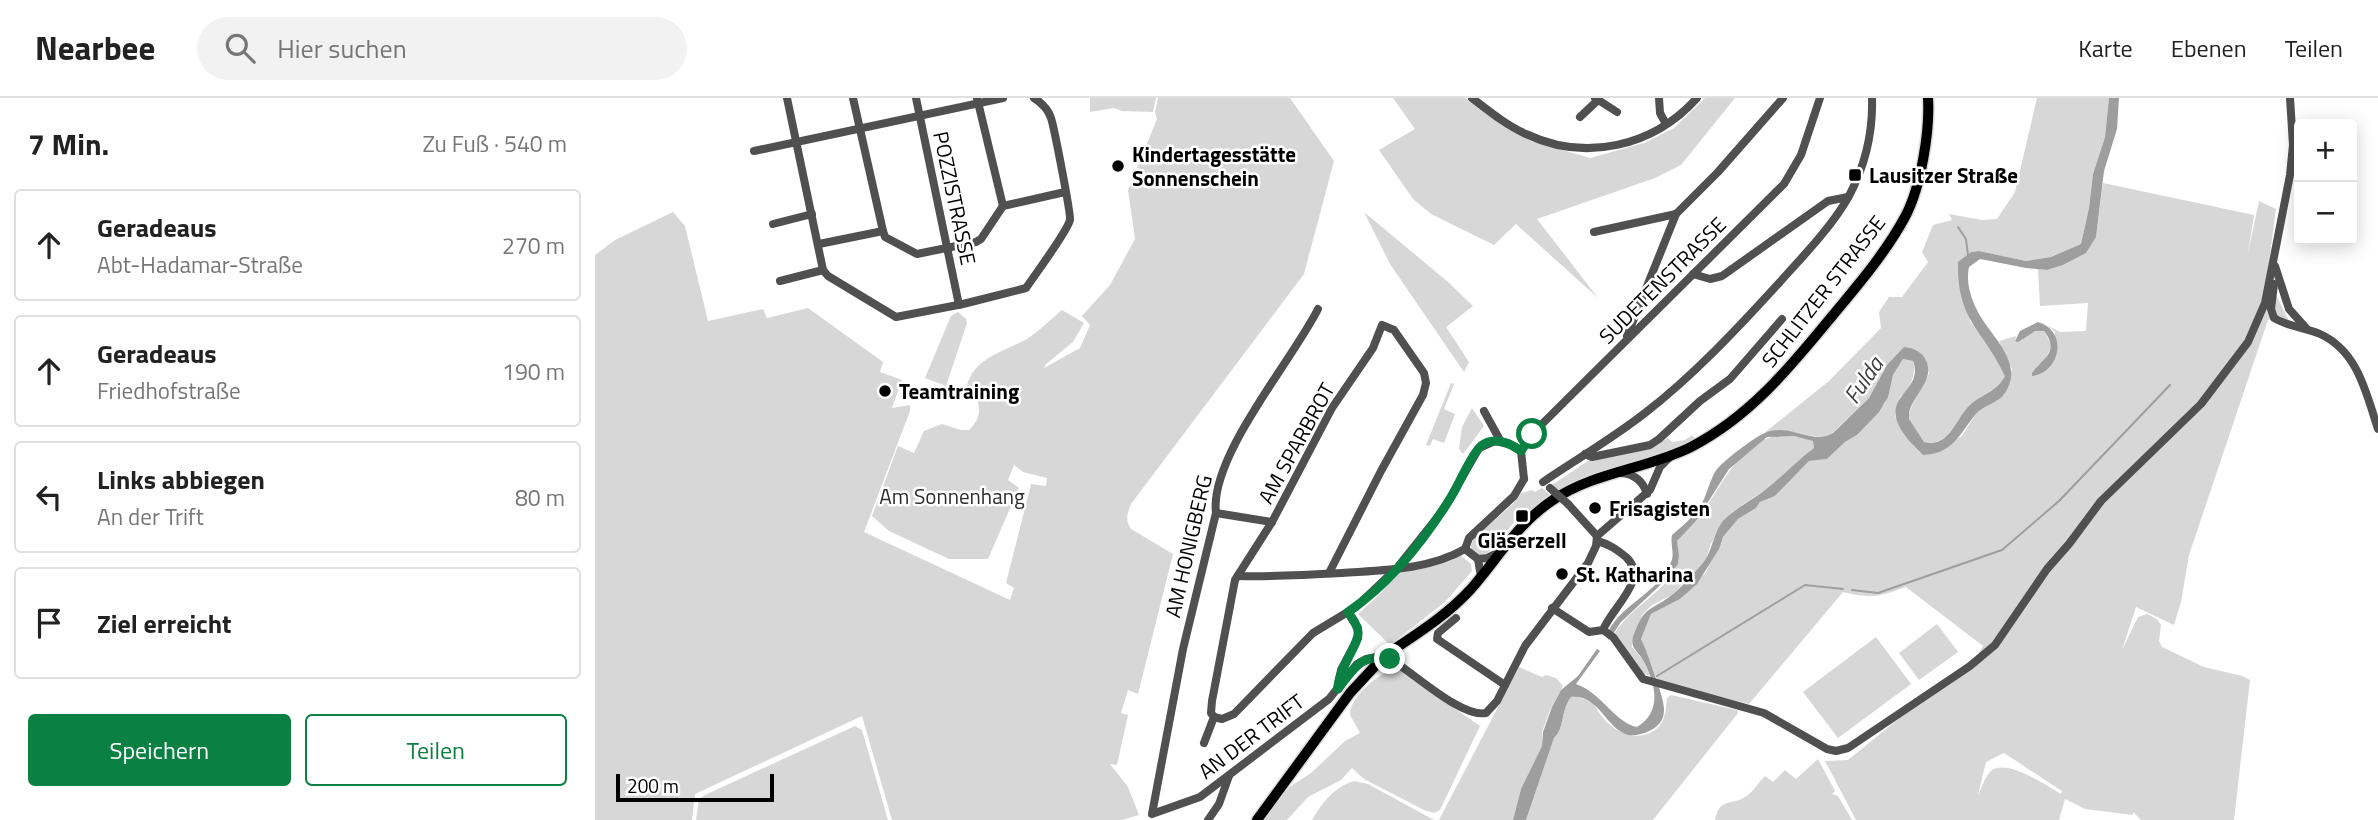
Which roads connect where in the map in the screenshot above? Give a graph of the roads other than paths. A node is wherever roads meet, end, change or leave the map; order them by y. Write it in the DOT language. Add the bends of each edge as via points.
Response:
graph roads {
  1 [pos="787,98"];
  2 [pos="853,98"];
  3 [pos="916,98"];
  4 [pos="1003,98"];
  5 [pos="1034,98"];
  6 [pos="1472,98"];
  7 [pos="1659,98"];
  8 [pos="1696,98"];
  9 [pos="1783,98"];
  10 [pos="1820,98"];
  11 [pos="1872,98"];
  12 [pos="1928,98"];
  13 [pos="2290,98"];
  14 [pos="1596,99"];
  15 [pos="977,101"];
  16 [pos="1618,112"];
  17 [pos="919,116"];
  18 [pos="1580,117"];
  19 [pos="1666,124"];
  20 [pos="859,128"];
  21 [pos="797,141"];
  22 [pos="754,151"];
  23 [pos="1065,192"];
  24 [pos="1848,197"];
  25 [pos="1003,206"];
  26 [pos="812,214"];
  27 [pos="1676,214"];
  28 [pos="773,223"];
  29 [pos="883,231"];
  30 [pos="1594,232"];
  31 [pos="819,244"];
  32 [pos="948,250"];
  33 [pos="2274,267"];
  34 [pos="823,270"];
  35 [pos="1693,274"];
  36 [pos="779,281"];
  37 [pos="959,305"];
  38 [pos="1318,309"];
  39 [pos="1782,319"];
  40 [pos="2308,330"];
  41 [pos="1626,338"];
  42 [pos="1484,411"];
  43 [pos="2378,429"];
  44 [pos="1501,442"];
  45 [pos="1521,451"];
  46 [pos="1585,454"];
  47 [pos="1670,457"];
  48 [pos="1621,473"];
  49 [pos="1524,479"];
  50 [pos="1547,485"];
  51 [pos="1647,494"];
  52 [pos="1216,513"];
  53 [pos="1272,522"];
  54 [pos="1597,539"];
  55 [pos="1465,549"];
  56 [pos="1501,551"];
  57 [pos="1478,559"];
  58 [pos="1397,568"];
  59 [pos="1329,573"];
  60 [pos="1238,576"];
  61 [pos="1481,577"];
  62 [pos="1552,608"];
  63 [pos="1348,612"];
  64 [pos="1456,618"];
  65 [pos="1607,633"];
  66 [pos="1505,685"];
  67 [pos="1338,689"];
  68 [pos="1214,717"];
  69 [pos="1204,743"];
  70 [pos="1229,776"];
  71 [pos="1151,814"];
  72 [pos="1208,820"];
  73 [pos="1257,820"];
  1 -- 21 [label="street"];
  2 -- 20 [label="street"];
  3 -- 17 [label="street, POZZISTRASSE"];
  4 -- 15 [label="street"];
  5 -- 23 [label="street" via="1052,118"];
  6 -- 19 [label="street" via="1523,132 1568,147 1628,143"];
  7 -- 19 [label="street"];
  8 -- 19 [label="street"];
  9 -- 27 [label="street"];
  10 -- 35 [label="street, SUDETENSTRASSE" via="1801,155 1788,178"];
  11 -- 24 [label="street" via="1868,142"];
  12 -- 47 [label="main road, SCHLITZER STRASSE" via="1922,166 1906,215 1878,257 1763,397 1714,434"];
  13 -- 33 [label="street" via="2292,159"];
  14 -- 16 [label="street"];
  14 -- 18 [label="street"];
  15 -- 17 [label="street"];
  15 -- 25 [label="street"];
  17 -- 20 [label="street"];
  17 -- 32 [label="street, POZZISTRASSE"];
  20 -- 21 [label="street"];
  20 -- 29 [label="street"];
  21 -- 22 [label="street"];
  21 -- 26 [label="street"];
  23 -- 25 [label="street"];
  23 -- 37 [label="street" via="1070,219 1026,288"];
  24 -- 35 [label="street" via="1828,201 1722,276 1710,279"];
  24 -- 46 [label="street" via="1804,255 1730,335 1646,413"];
  25 -- 32 [label="street" via="981,239"];
  26 -- 28 [label="street"];
  26 -- 31 [label="street"];
  27 -- 30 [label="street"];
  27 -- 41 [label="street"];
  29 -- 31 [label="street"];
  29 -- 32 [label="street" via="885,237 917,254"];
  31 -- 34 [label="street"];
  32 -- 37 [label="street, POZZISTRASSE"];
  33 -- 40 [label="street" via="2289,309"];
  33 -- 40 [label="street" via="2271,315"];
  33 -- 65 [label="street" via="2259,320 2223,378 2101,501 1995,645 1848,748 1836,751 1764,713 1646,680"];
  34 -- 36 [label="street"];
  34 -- 37 [label="street" via="895,317"];
  35 -- 41 [label="street, SUDETENSTRASSE"];
  38 -- 52 [label="street, AM HONIGBERG" via="1222,471 1215,493"];
  39 -- 46 [label="street" via="1730,379 1655,443 1592,457"];
  40 -- 43 [label="street" via="2334,341 2349,356"];
  41 -- 45 [label="street, SUDETENSTRASSE"];
  42 -- 44 [label="street"];
  44 -- 45 [label="street"];
  44 -- 58 [label="street" via="1479,448 1444,509"];
  45 -- 49 [label="street"];
  46 -- 50 [label="street"];
  47 -- 48 [label="main road, SCHLITZER STRASSE"];
  47 -- 51 [label="street"];
  48 -- 51 [label="street" via="1637,477"];
  48 -- 56 [label="main road, SCHLITZER STRASSE" via="1553,499"];
  49 -- 50 [label="street"];
  49 -- 55 [label="street" via="1514,496 1469,538"];
  50 -- 54 [label="street, bridge"];
  51 -- 54 [label="street"];
  52 -- 53 [label="street"];
  52 -- 71 [label="street, AM HONIGBERG" via="1183,649"];
  53 -- 59 [label="street, AM SPARBROT" via="1382,325 1394,330 1424,373 1423,395"];
  53 -- 60 [label="street, AM SPARBROT"];
  54 -- 62 [label="street" via="1578,579"];
  54 -- 65 [label="street" via="1617,549 1634,565 1636,574"];
  55 -- 57 [label="street"];
  55 -- 58 [label="street" via="1449,558"];
  56 -- 57 [label="street"];
  56 -- 61 [label="main road, SCHLITZER STRASSE"];
  57 -- 61 [label="street"];
  58 -- 59 [label="street"];
  58 -- 63 [label="street"];
  59 -- 60 [label="street"];
  60 -- 68 [label="street, AM SPARBROT" via="1212,701"];
  61 -- 73 [label="main road, SCHLITZER STRASSE, bridge" via="1447,612 1375,666 1350,693"];
  62 -- 65 [label="street" via="1589,632"];
  62 -- 66 [label="street"];
  63 -- 67 [label="street" via="1358,628 1358,638 1341,670"];
  63 -- 68 [label="street" via="1313,634 1234,714"];
  64 -- 66 [label="street" via="1437,639"];
  66 -- 67 [label="street, AN DER TRIFT" via="1489,711 1477,714 1396,662 1377,657 1357,664"];
  67 -- 70 [label="street, AN DER TRIFT"];
  68 -- 69 [label="street, AM SPARBROT"];
  70 -- 71 [label="street, AN DER TRIFT" via="1200,797"];
  70 -- 72 [label="street"];
}
